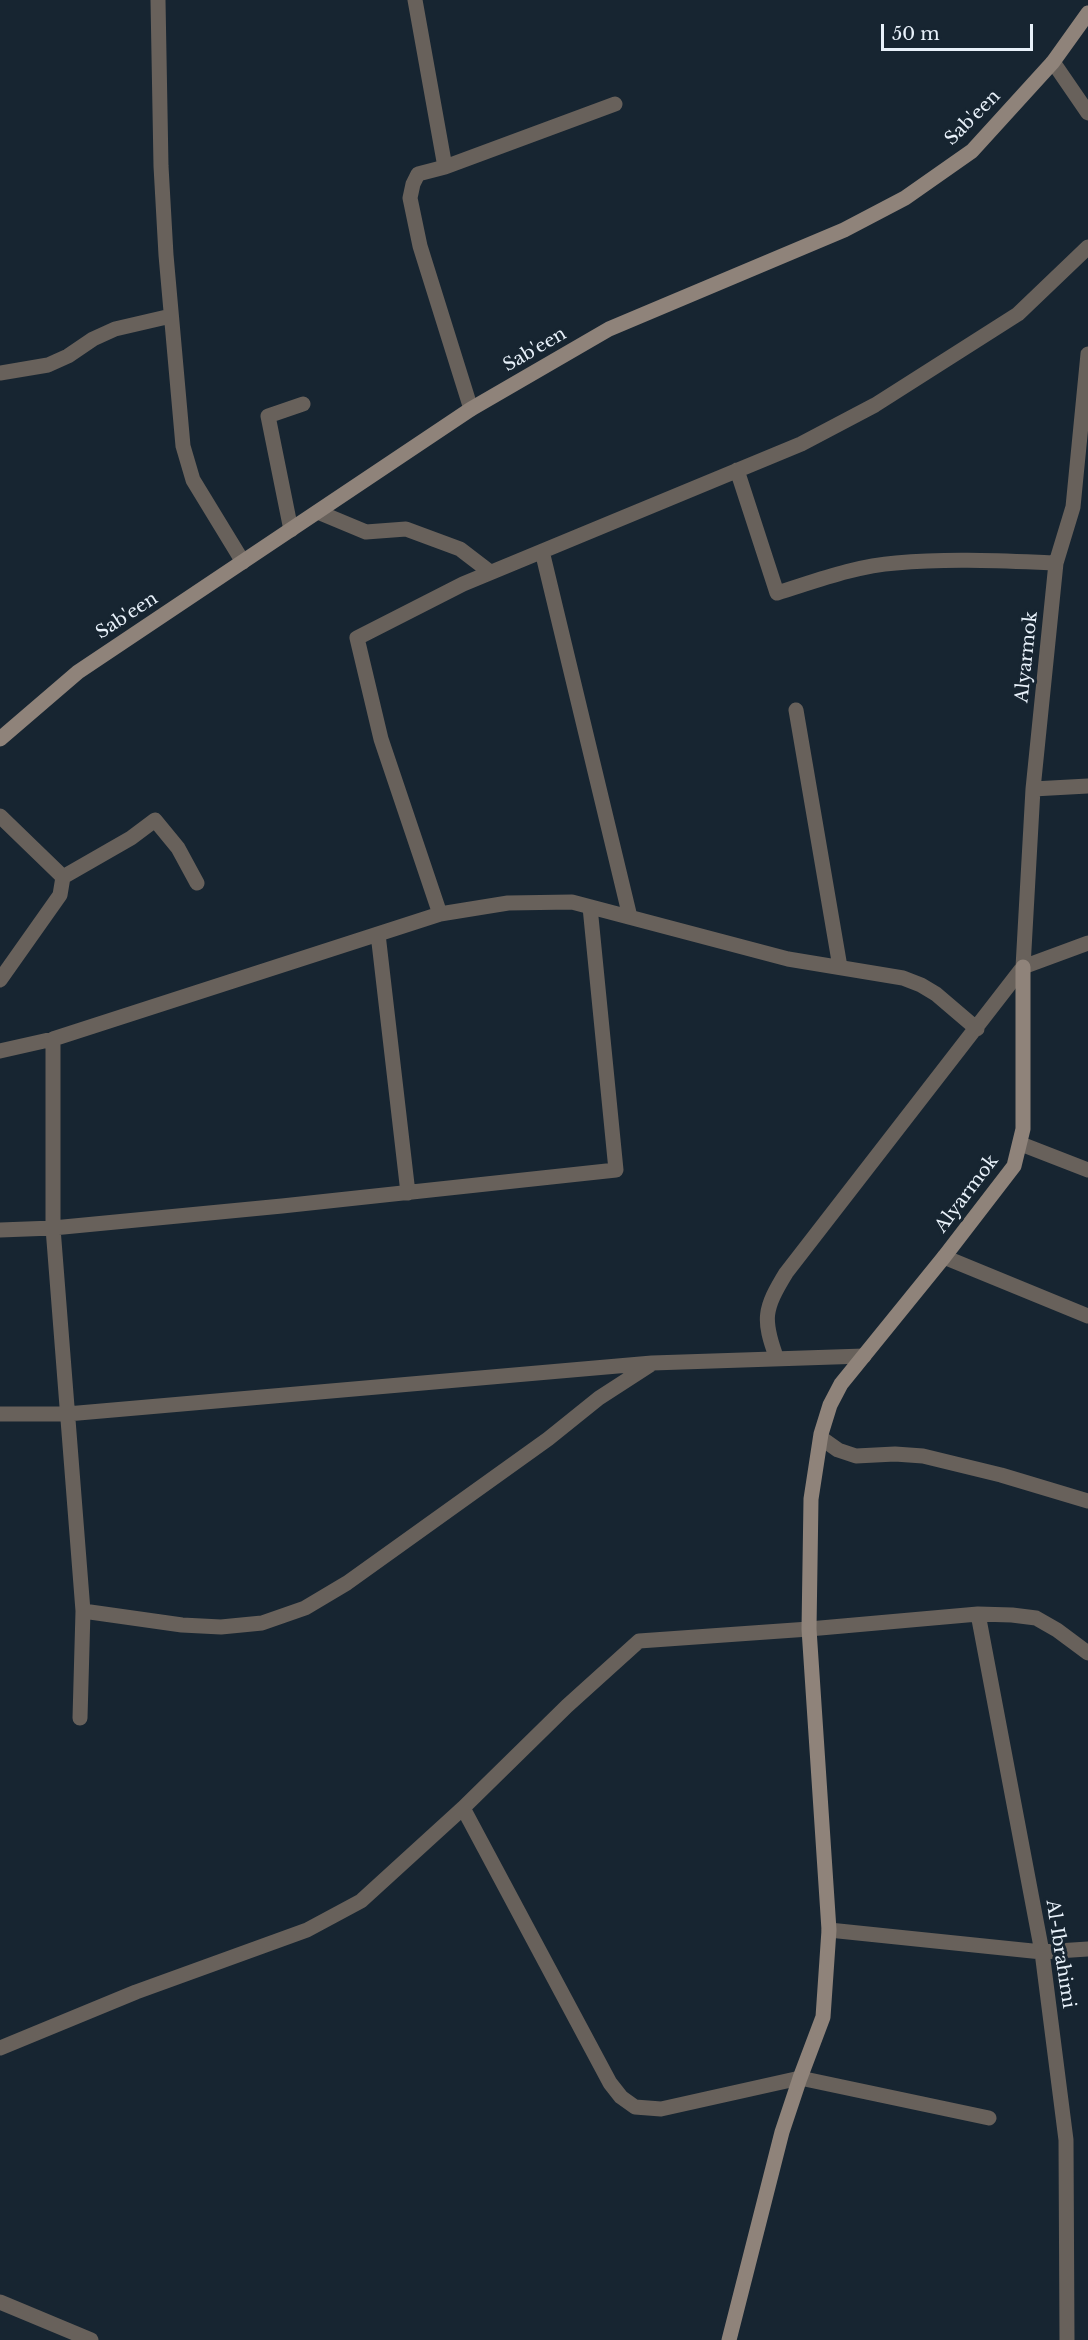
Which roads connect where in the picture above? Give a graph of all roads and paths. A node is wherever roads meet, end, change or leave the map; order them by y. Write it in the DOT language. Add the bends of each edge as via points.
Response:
graph roads {
  1 [pos="158,0"];
  2 [pos="415,0"];
  3 [pos="1088,14"];
  4 [pos="1053,62"];
  5 [pos="615,104"];
  6 [pos="1088,113"];
  7 [pos="445,167"];
  8 [pos="1088,247"];
  9 [pos="171,316"];
  10 [pos="1088,354"];
  11 [pos="0,373"];
  12 [pos="303,404"];
  13 [pos="471,409"];
  14 [pos="737,470"];
  15 [pos="318,512"];
  16 [pos="291,531"];
  17 [pos="542,551"];
  18 [pos="243,562"];
  19 [pos="1056,562"];
  20 [pos="490,572"];
  21 [pos="796,710"];
  22 [pos="0,739"];
  23 [pos="1088,786"];
  24 [pos="1034,789"];
  25 [pos="0,816"];
  26 [pos="63,877"];
  27 [pos="197,883"];
  28 [pos="590,907"];
  29 [pos="440,914"];
  30 [pos="630,917"];
  31 [pos="378,934"];
  32 [pos="1088,943"];
  33 [pos="840,967"];
  34 [pos="1023,967"];
  35 [pos="0,980"];
  36 [pos="977,1029"];
  37 [pos="53,1039"];
  38 [pos="0,1051"];
  39 [pos="1021,1144"];
  40 [pos="1088,1170"];
  41 [pos="408,1193"];
  42 [pos="53,1228"];
  43 [pos="0,1230"];
  44 [pos="944,1257"];
  45 [pos="1088,1316"];
  46 [pos="864,1356"];
  47 [pos="777,1359"];
  48 [pos="652,1363"];
  49 [pos="0,1414"];
  50 [pos="67,1414"];
  51 [pos="821,1438"];
  52 [pos="1088,1501"];
  53 [pos="83,1611"];
  54 [pos="978,1614"];
  55 [pos="809,1629"];
  56 [pos="1088,1653"];
  57 [pos="80,1718"];
  58 [pos="464,1808"];
  59 [pos="830,1930"];
  60 [pos="1088,1949"];
  61 [pos="1042,1952"];
  62 [pos="0,2048"];
  63 [pos="800,2078"];
  64 [pos="989,2118"];
  65 [pos="0,2302"];
  66 [pos="91,2340"];
  67 [pos="729,2340"];
  68 [pos="1067,2340"];
  1 -- 9 [label="street" via="161,166"];
  2 -- 7 [label="street"];
  3 -- 4 [label="street, Sab'een"];
  4 -- 6 [label="street"];
  4 -- 13 [label="street, Sab'een" via="972,151 905,198 844,230 609,329"];
  5 -- 7 [label="street"];
  7 -- 13 [label="street" via="418,174 410,198 420,246"];
  8 -- 14 [label="street" via="1018,314 885,399 801,444"];
  9 -- 11 [label="street" via="115,329 48,365"];
  9 -- 18 [label="street" via="187,463 201,496"];
  10 -- 19 [label="street, Alyarmok" via="1073,507"];
  12 -- 16 [label="street" via="268,416"];
  13 -- 15 [label="street, Sab'een"];
  14 -- 17 [label="street"];
  14 -- 19 [label="street" via="777,593 844,572 895,563"];
  15 -- 16 [label="street, Sab'een"];
  15 -- 20 [label="street" via="366,532 416,533 459,549"];
  16 -- 18 [label="street, Sab'een"];
  17 -- 20 [label="street"];
  17 -- 30 [label="street"];
  18 -- 22 [label="street, Sab'een" via="78,672"];
  19 -- 24 [label="street, Alyarmok"];
  20 -- 29 [label="street" via="357,638 381,739"];
  21 -- 33 [label="street"];
  23 -- 24 [label="street"];
  24 -- 34 [label="street, Alyarmok"];
  25 -- 26 [label="street"];
  26 -- 27 [label="street" via="155,820 178,848"];
  26 -- 35 [label="street" via="60,895"];
  28 -- 29 [label="street" via="572,902 508,903"];
  28 -- 30 [label="street"];
  28 -- 41 [label="street" via="616,1170"];
  29 -- 31 [label="street"];
  30 -- 33 [label="street" via="788,959"];
  31 -- 37 [label="street"];
  31 -- 41 [label="street"];
  32 -- 34 [label="street"];
  33 -- 36 [label="street" via="903,978 921,986"];
  34 -- 36 [label="street"];
  34 -- 39 [label="street, Alyarmok"];
  36 -- 47 [label="street" via="786,1273 770,1299 766,1318"];
  37 -- 38 [label="street"];
  37 -- 42 [label="street"];
  39 -- 40 [label="street"];
  39 -- 44 [label="street, Alyarmok" via="1014,1166"];
  41 -- 42 [label="street"];
  42 -- 43 [label="street"];
  42 -- 50 [label="street"];
  44 -- 45 [label="street"];
  44 -- 46 [label="street, Alyarmok"];
  46 -- 47 [label="street"];
  46 -- 51 [label="street, Alyarmok" via="841,1384 830,1405"];
  47 -- 48 [label="street"];
  48 -- 50 [label="street"];
  48 -- 53 [label="street" via="346,1583 305,1608 262,1623 220,1627"];
  49 -- 50 [label="street"];
  50 -- 53 [label="street"];
  51 -- 52 [label="street" via="856,1456 923,1456"];
  51 -- 55 [label="street, Alyarmok" via="811,1499"];
  53 -- 57 [label="street"];
  54 -- 55 [label="street"];
  54 -- 56 [label="street" via="1036,1618"];
  54 -- 61 [label="street, Al-Ibrahimi"];
  55 -- 58 [label="street" via="639,1641"];
  55 -- 59 [label="street, Alyarmok"];
  58 -- 62 [label="street" via="361,1901 307,1930 136,1992"];
  58 -- 63 [label="street" via="621,2097 635,2107 662,2109"];
  59 -- 61 [label="street"];
  59 -- 63 [label="street, Alyarmok" via="824,2017"];
  60 -- 61 [label="street"];
  61 -- 68 [label="street, Al-Ibrahimi" via="1066,2140"];
  63 -- 64 [label="street"];
  63 -- 67 [label="street, Alyarmok"];
  65 -- 66 [label="street"];
}
